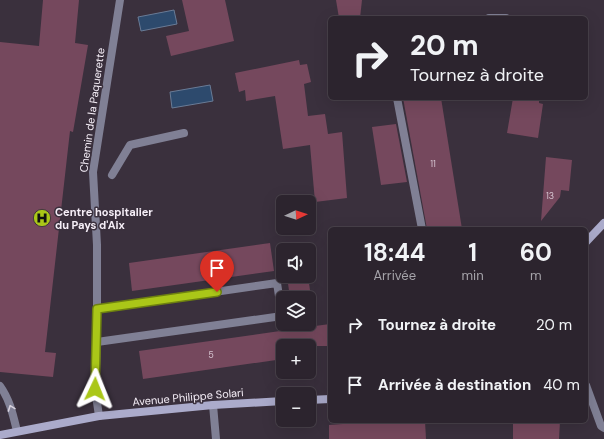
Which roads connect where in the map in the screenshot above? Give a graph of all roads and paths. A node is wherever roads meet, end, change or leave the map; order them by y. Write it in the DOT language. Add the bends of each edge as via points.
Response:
graph roads {
  1 [pos="120,0"];
  2 [pos="397,100"];
  3 [pos="184,133"];
  4 [pos="112,175"];
  5 [pos="604,223"];
  6 [pos="422,227"];
  7 [pos="588,240"];
  8 [pos="97,309"];
  9 [pos="97,342"];
  10 [pos="0,386"];
  11 [pos="588,390"];
  12 [pos="328,399"];
  13 [pos="316,400"];
  14 [pos="276,401"];
  15 [pos="213,405"];
  16 [pos="99,416"];
  17 [pos="604,428"];
  18 [pos="16,432"];
  19 [pos="0,435"];
  20 [pos="216,439"];
  1 -- 8 [label="street, Chemin de la Paquerette" via="93,172"];
  2 -- 6 [label="street"];
  3 -- 4 [label="street" via="130,145"];
  5 -- 7 [label="main road"];
  8 -- 9 [label="street, Chemin de la Paquerette"];
  8 -- 9 [label="street" via="277,283 282,316"];
  9 -- 16 [label="street, Chemin de la Paquerette" via="95,389"];
  18 -- 10 [label="street, one-way" via="9,402"];
  11 -- 17 [label="street"];
  12 -- 13 [label="main road"];
  14 -- 15 [label="main road, Avenue Philippe Solari"];
  15 -- 16 [label="main road, Avenue Philippe Solari"];
  15 -- 20 [label="street"];
  16 -- 18 [label="main road, Avenue Philippe Solari"];
  18 -- 19 [label="main road, Avenue Philippe Solari"];
}
